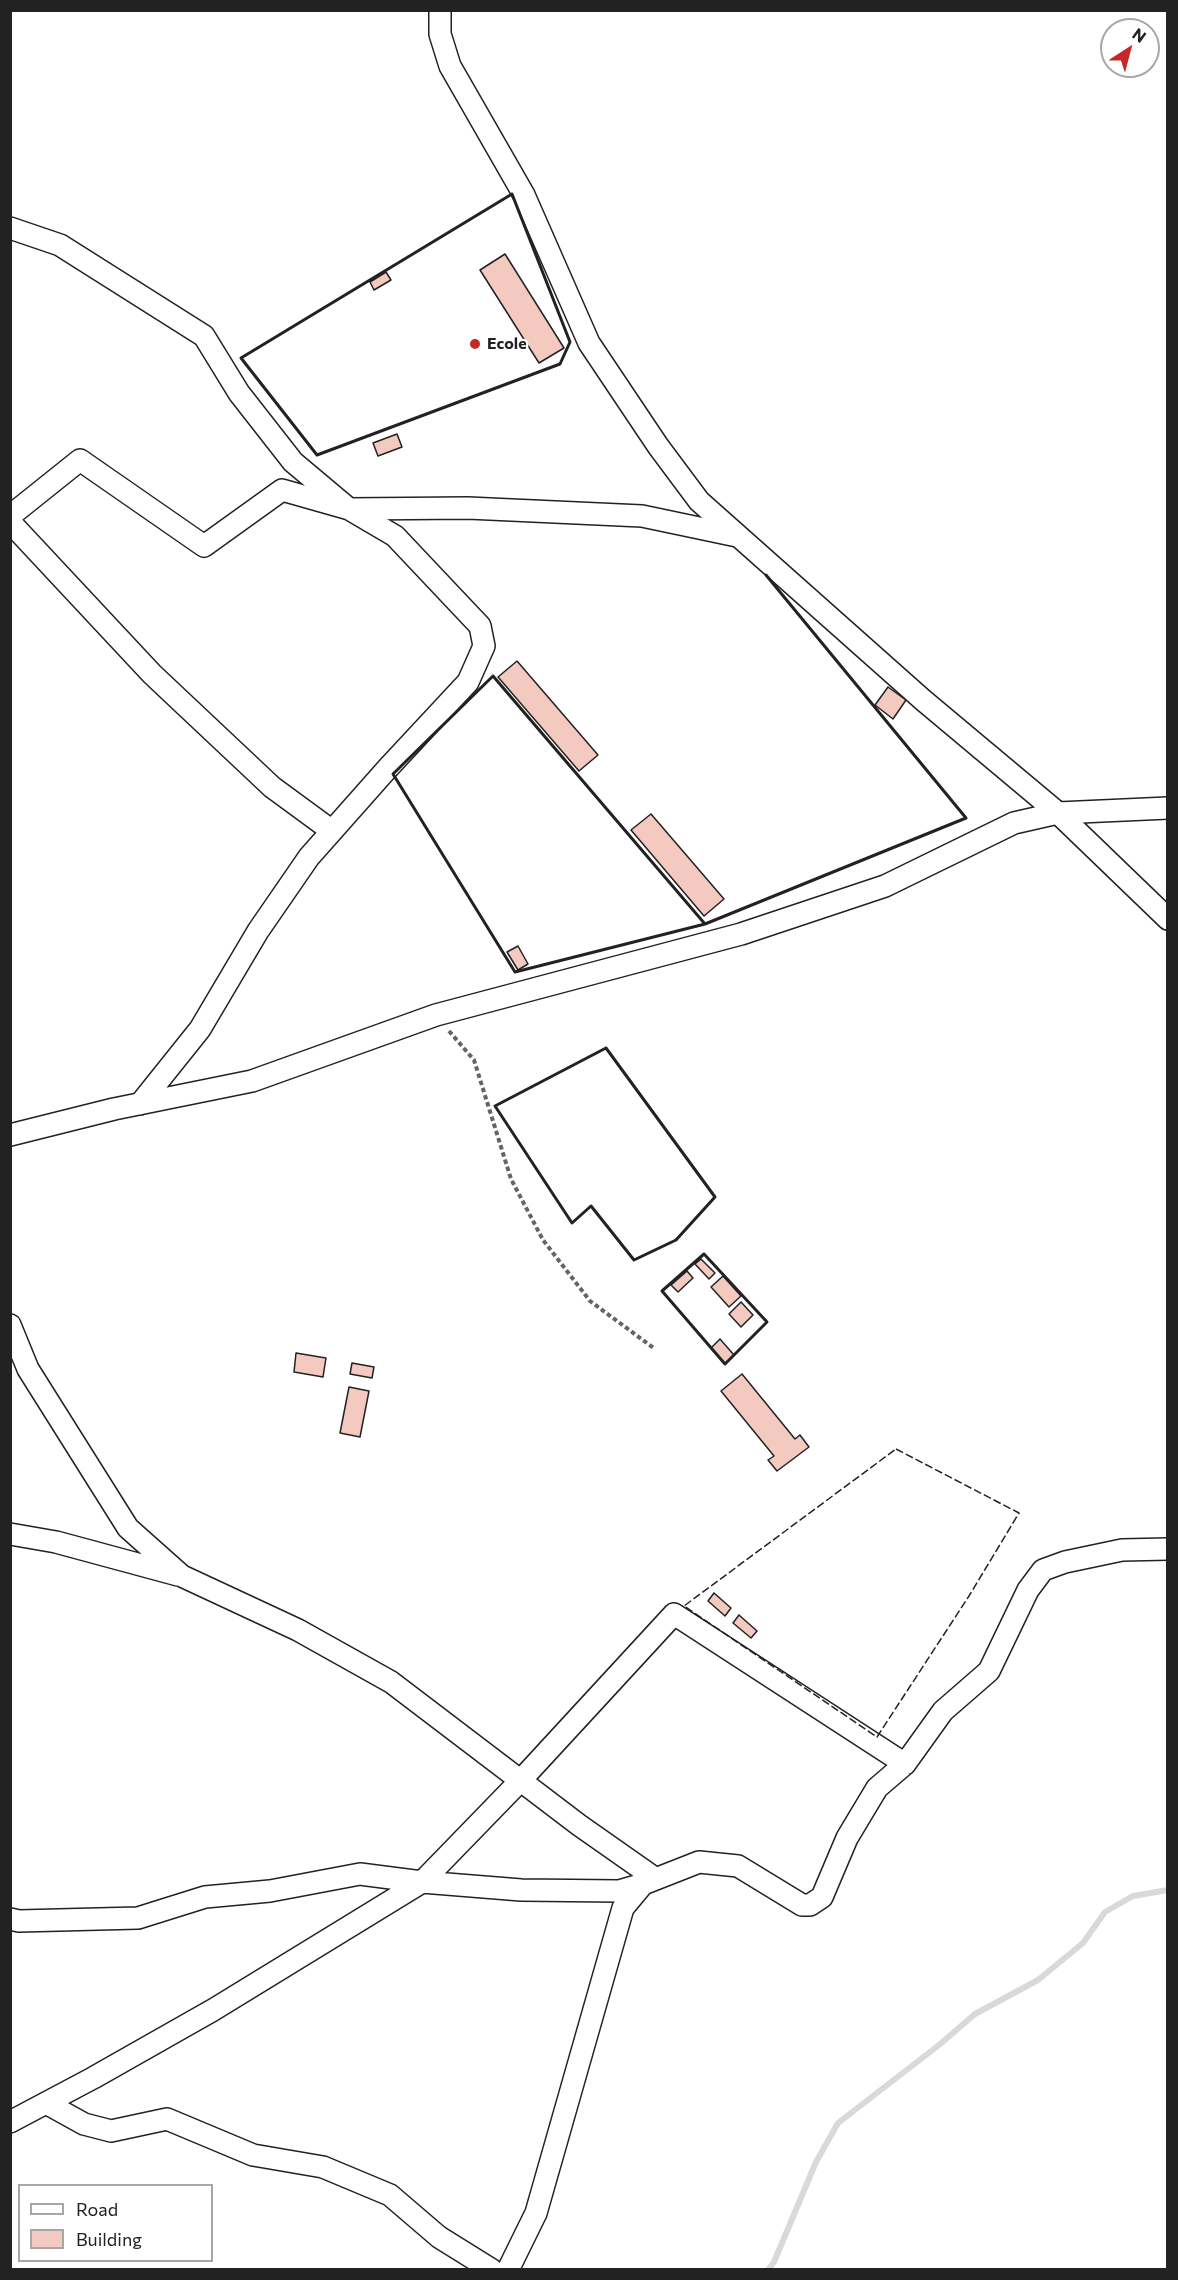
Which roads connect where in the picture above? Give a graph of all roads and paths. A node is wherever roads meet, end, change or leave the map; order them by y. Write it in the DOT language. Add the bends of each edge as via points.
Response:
graph roads {
  1 [pos="440,10"];
  2 [pos="10,228"];
  3 [pos="348,509"];
  4 [pos="10,516"];
  5 [pos="10,522"];
  6 [pos="737,536"];
  7 [pos="1167,808"];
  8 [pos="1058,813"];
  9 [pos="332,831"];
  10 [pos="1167,919"];
  11 [pos="436,1015"];
  12 [pos="140,1104"];
  13 [pos="10,1135"];
  14 [pos="10,1325"];
  15 [pos="655,1349"];
  16 [pos="10,1534"];
  17 [pos="1167,1549"];
  18 [pos="182,1576"];
  19 [pos="905,1764"];
  20 [pos="521,1780"];
  21 [pos="422,1882"];
  22 [pos="650,1882"];
  23 [pos="10,1919"];
  24 [pos="46,2103"];
  25 [pos="10,2122"];
  26 [pos="492,2270"];
  27 [pos="508,2270"];
  1 -- 6 [label="street" via="440,34 450,66 524,195 589,343 699,501"];
  2 -- 3 [label="street" via="60,245 204,336 238,393 293,462"];
  3 -- 4 [label="street" via="282,490 204,546 80,460"];
  3 -- 6 [label="street" via="468,508 642,516"];
  3 -- 9 [label="street" via="395,536 480,626 484,646 468,682"];
  5 -- 9 [label="street" via="152,674 272,787"];
  6 -- 8 [label="street"];
  7 -- 8 [label="street"];
  8 -- 10 [label="street"];
  8 -- 11 [label="street" via="1014,823 885,885 741,934"];
  9 -- 12 [label="street" via="309,857 258,931 200,1029"];
  11 -- 12 [label="street" via="252,1082"];
  11 -- 15 [label="path" via="474,1060 511,1179 543,1240 590,1301"];
  12 -- 13 [label="street"];
  14 -- 18 [label="street" via="28,1369 128,1528"];
  16 -- 18 [label="street" via="56,1542"];
  17 -- 19 [label="street" via="1122,1550 1043,1570 1028,1590 989,1671 943,1711"];
  18 -- 20 [label="street" via="298,1630 391,1682"];
  19 -- 20 [label="street" via="674,1614"];
  19 -- 22 [label="street" via="877,1788 847,1838 822,1897 810,1905 802,1905 738,1866 699,1862"];
  20 -- 21 [label="street"];
  20 -- 22 [label="street"];
  21 -- 22 [label="street" via="559,1892 618,1891"];
  21 -- 23 [label="street" via="360,1874 270,1891 205,1897 138,1918"];
  21 -- 24 [label="street" via="213,2010"];
  22 -- 27 [label="street" via="623,1908 536,2213"];
  24 -- 25 [label="street"];
  24 -- 26 [label="street" via="84,2124 111,2131 167,2119 253,2155 323,2167 390,2195 439,2237"];
}
